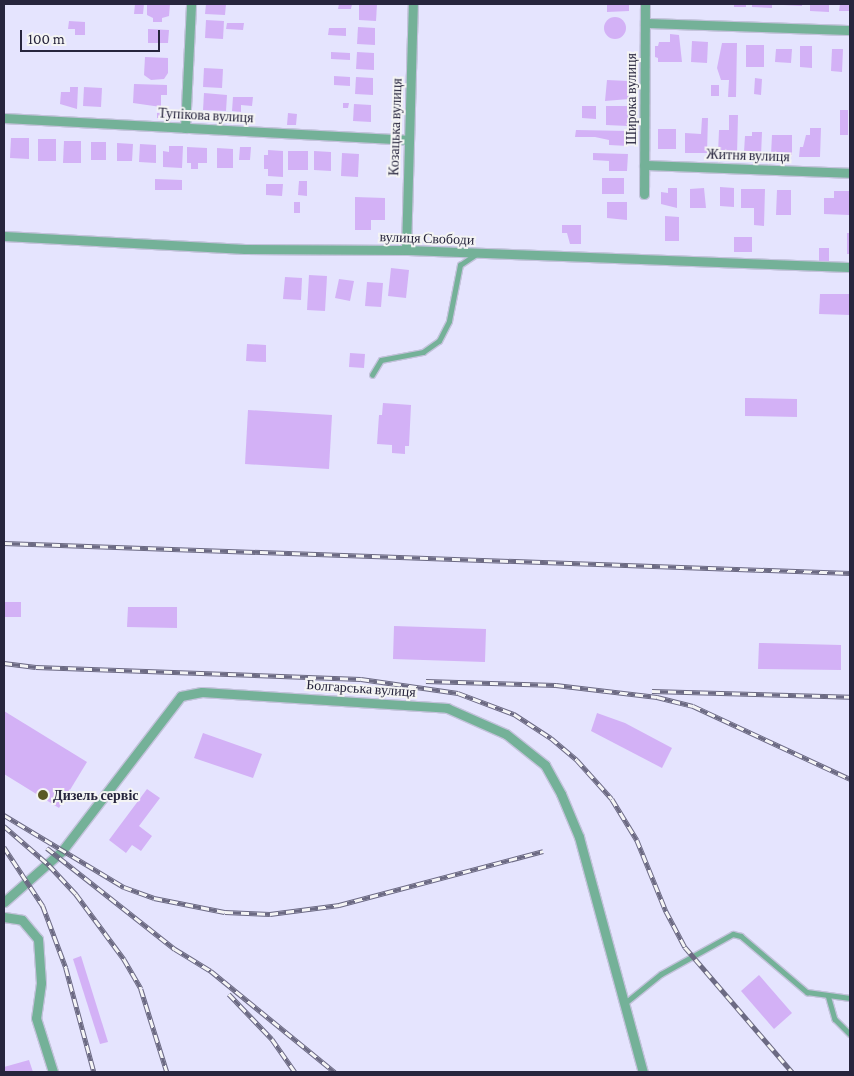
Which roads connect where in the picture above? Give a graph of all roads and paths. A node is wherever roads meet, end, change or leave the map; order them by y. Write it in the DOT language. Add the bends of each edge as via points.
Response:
graph roads {
  1 [pos="191,4"];
  2 [pos="412,4"];
  3 [pos="645,4"];
  4 [pos="645,23"];
  5 [pos="850,30"];
  6 [pos="4,118"];
  7 [pos="184,128"];
  8 [pos="407,140"];
  9 [pos="644,165"];
  10 [pos="850,173"];
  11 [pos="644,194"];
  12 [pos="4,236"];
  13 [pos="406,250"];
  14 [pos="478,253"];
  15 [pos="850,267"];
  16 [pos="372,375"];
  17 [pos="4,902"];
  18 [pos="4,917"];
  19 [pos="828,995"];
  20 [pos="850,998"];
  21 [pos="624,1003"];
  22 [pos="850,1034"];
  23 [pos="53,1072"];
  24 [pos="643,1072"];
  1 -- 7 [label="street"];
  2 -- 8 [label="street, Козацька вулиця"];
  3 -- 4 [label="street, Широка вулиця"];
  4 -- 5 [label="street"];
  4 -- 9 [label="street, Широка вулиця"];
  6 -- 7 [label="street, Тупікова вулиця"];
  7 -- 8 [label="street, Тупікова вулиця"];
  8 -- 13 [label="street, Козацька вулиця"];
  9 -- 10 [label="street, Житня вулиця"];
  9 -- 11 [label="street, Широка вулиця"];
  12 -- 13 [label="street, вулиця Свободи" via="246,249"];
  13 -- 14 [label="street, вулиця Свободи"];
  14 -- 15 [label="street, вулиця Свободи"];
  14 -- 16 [label="lane" via="460,265 449,321 439,341 423,352 381,360"];
  17 -- 21 [label="street, Болгарська вулиця" via="62,851 181,696 202,692 447,708 506,734 545,765 568,809 578,837"];
  18 -- 23 [label="street" via="22,920 38,939 41,984 36,1018"];
  19 -- 20 [label="lane"];
  19 -- 21 [label="lane" via="807,992 741,936 734,934 661,974"];
  19 -- 22 [label="lane" via="835,1019"];
  21 -- 24 [label="street, Болгарська вулиця"];
}
